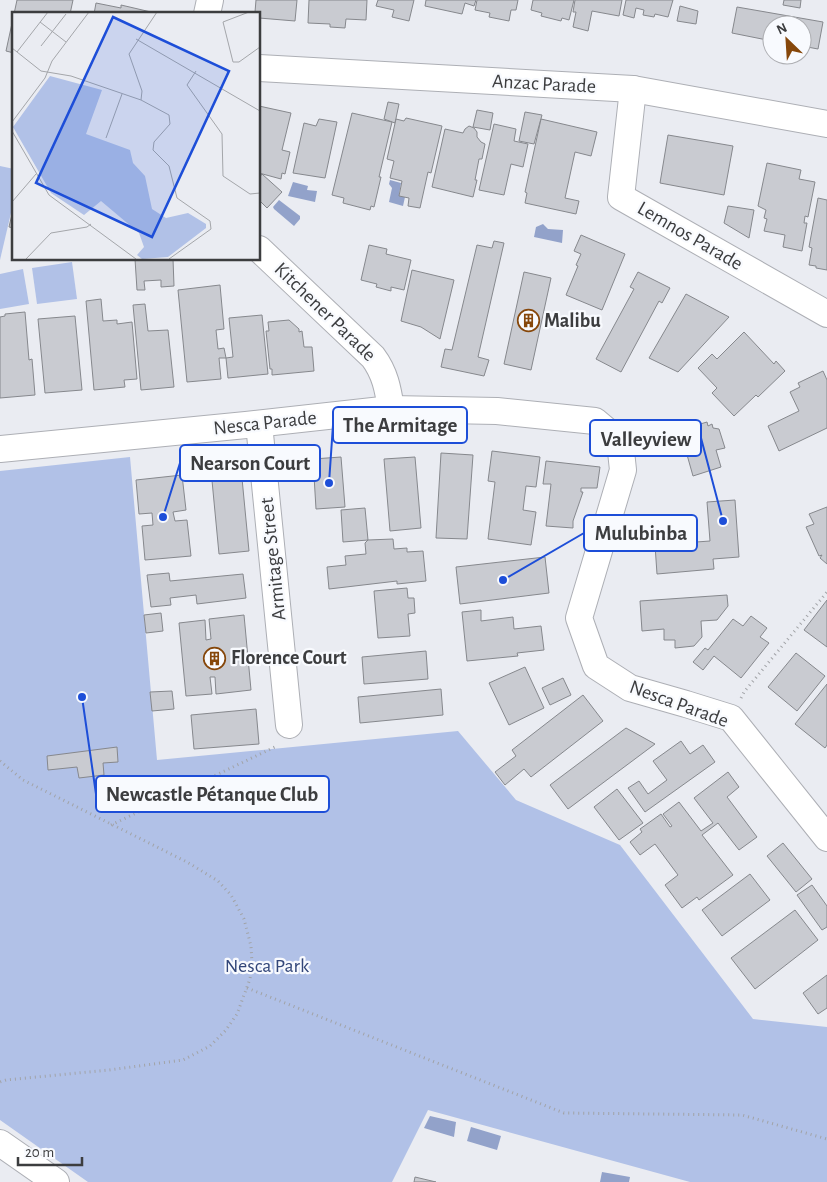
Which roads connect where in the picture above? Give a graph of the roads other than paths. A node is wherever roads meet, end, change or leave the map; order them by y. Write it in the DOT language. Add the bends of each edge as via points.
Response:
graph roads {
  1 [pos="260,68"];
  2 [pos="633,89"];
  3 [pos="827,124"];
  4 [pos="260,250"];
  5 [pos="827,314"];
  6 [pos="391,409"];
  7 [pos="259,424"];
  8 [pos="0,449"];
  9 [pos="283,735"];
  10 [pos="827,838"];
  11 [pos="0,1143"];
  12 [pos="56,1182"];
  1 -- 2 [label="street, Anzac Parade"];
  2 -- 3 [label="street, Anzac Parade"];
  2 -- 5 [label="street, Lemnos Parade" via="621,197"];
  4 -- 6 [label="street, Kitchener Parade" via="372,356 384,376"];
  6 -- 7 [label="street, Nesca Parade"];
  6 -- 10 [label="street, Nesca Parade" via="497,411 595,421 620,442 623,470 578,618 596,666 630,688 731,718"];
  7 -- 8 [label="street, Nesca Parade"];
  7 -- 9 [label="street, Armitage Street"];
  11 -- 12 [label="street"];
}
